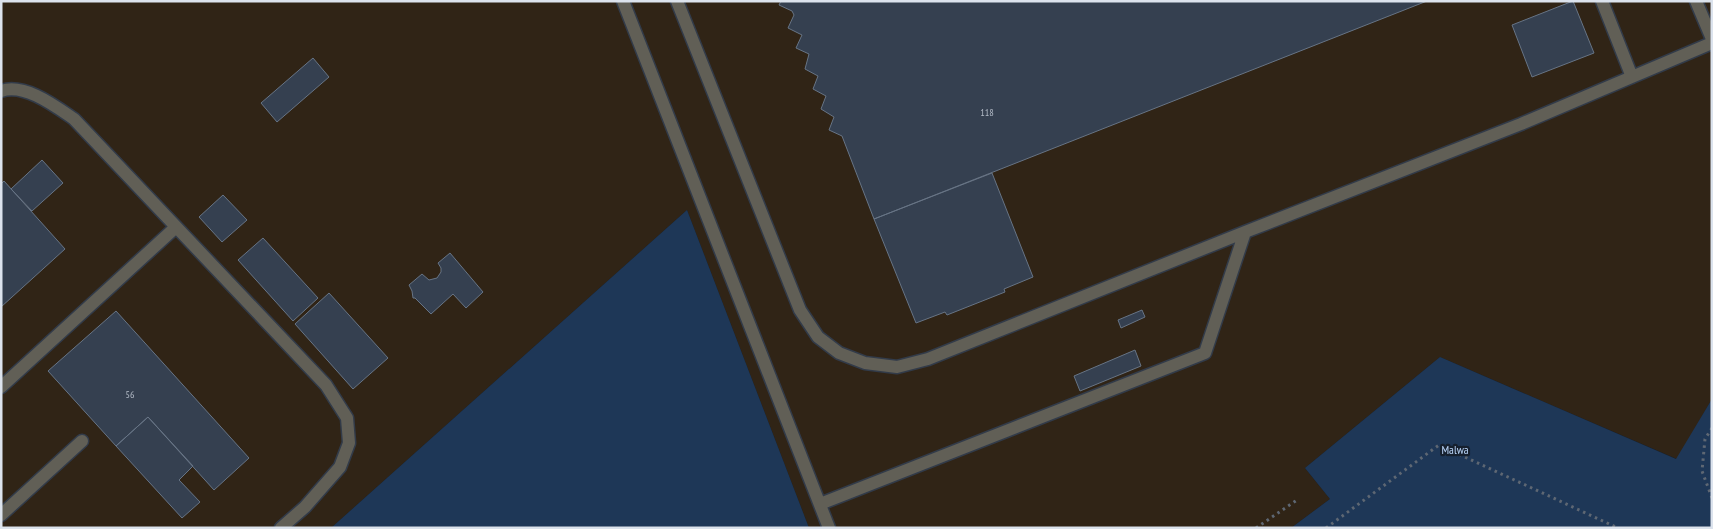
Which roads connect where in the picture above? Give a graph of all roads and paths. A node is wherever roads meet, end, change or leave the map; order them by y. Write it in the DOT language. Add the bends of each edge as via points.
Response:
graph roads {
  1 [pos="623,1"];
  2 [pos="677,1"];
  3 [pos="1602,1"];
  4 [pos="1696,1"];
  5 [pos="1712,39"];
  6 [pos="1712,44"];
  7 [pos="1632,77"];
  8 [pos="1,91"];
  9 [pos="176,227"];
  10 [pos="1245,232"];
  11 [pos="1,387"];
  12 [pos="1712,428"];
  13 [pos="82,441"];
  14 [pos="1712,498"];
  15 [pos="1297,500"];
  16 [pos="820,504"];
  17 [pos="1,515"];
  18 [pos="281,528"];
  19 [pos="829,528"];
  20 [pos="1256,528"];
  21 [pos="1326,528"];
  22 [pos="1618,528"];
  1 -- 16 [label="lane"];
  2 -- 10 [label="lane" via="800,310 818,337 839,353 865,363 897,367 928,359"];
  3 -- 7 [label="lane"];
  4 -- 5 [label="lane"];
  6 -- 7 [label="lane"];
  7 -- 10 [label="lane"];
  8 -- 9 [label="lane" via="8,89 42,96 74,118"];
  9 -- 11 [label="lane"];
  9 -- 18 [label="lane" via="326,385 347,418 349,443 340,467 305,507"];
  10 -- 16 [label="lane" via="1204,353"];
  12 -- 14 [label="path" via="1706,439 1702,471"];
  13 -- 17 [label="lane"];
  15 -- 20 [label="path"];
  16 -- 19 [label="lane"];
  21 -- 22 [label="path" via="1439,445"];
}
